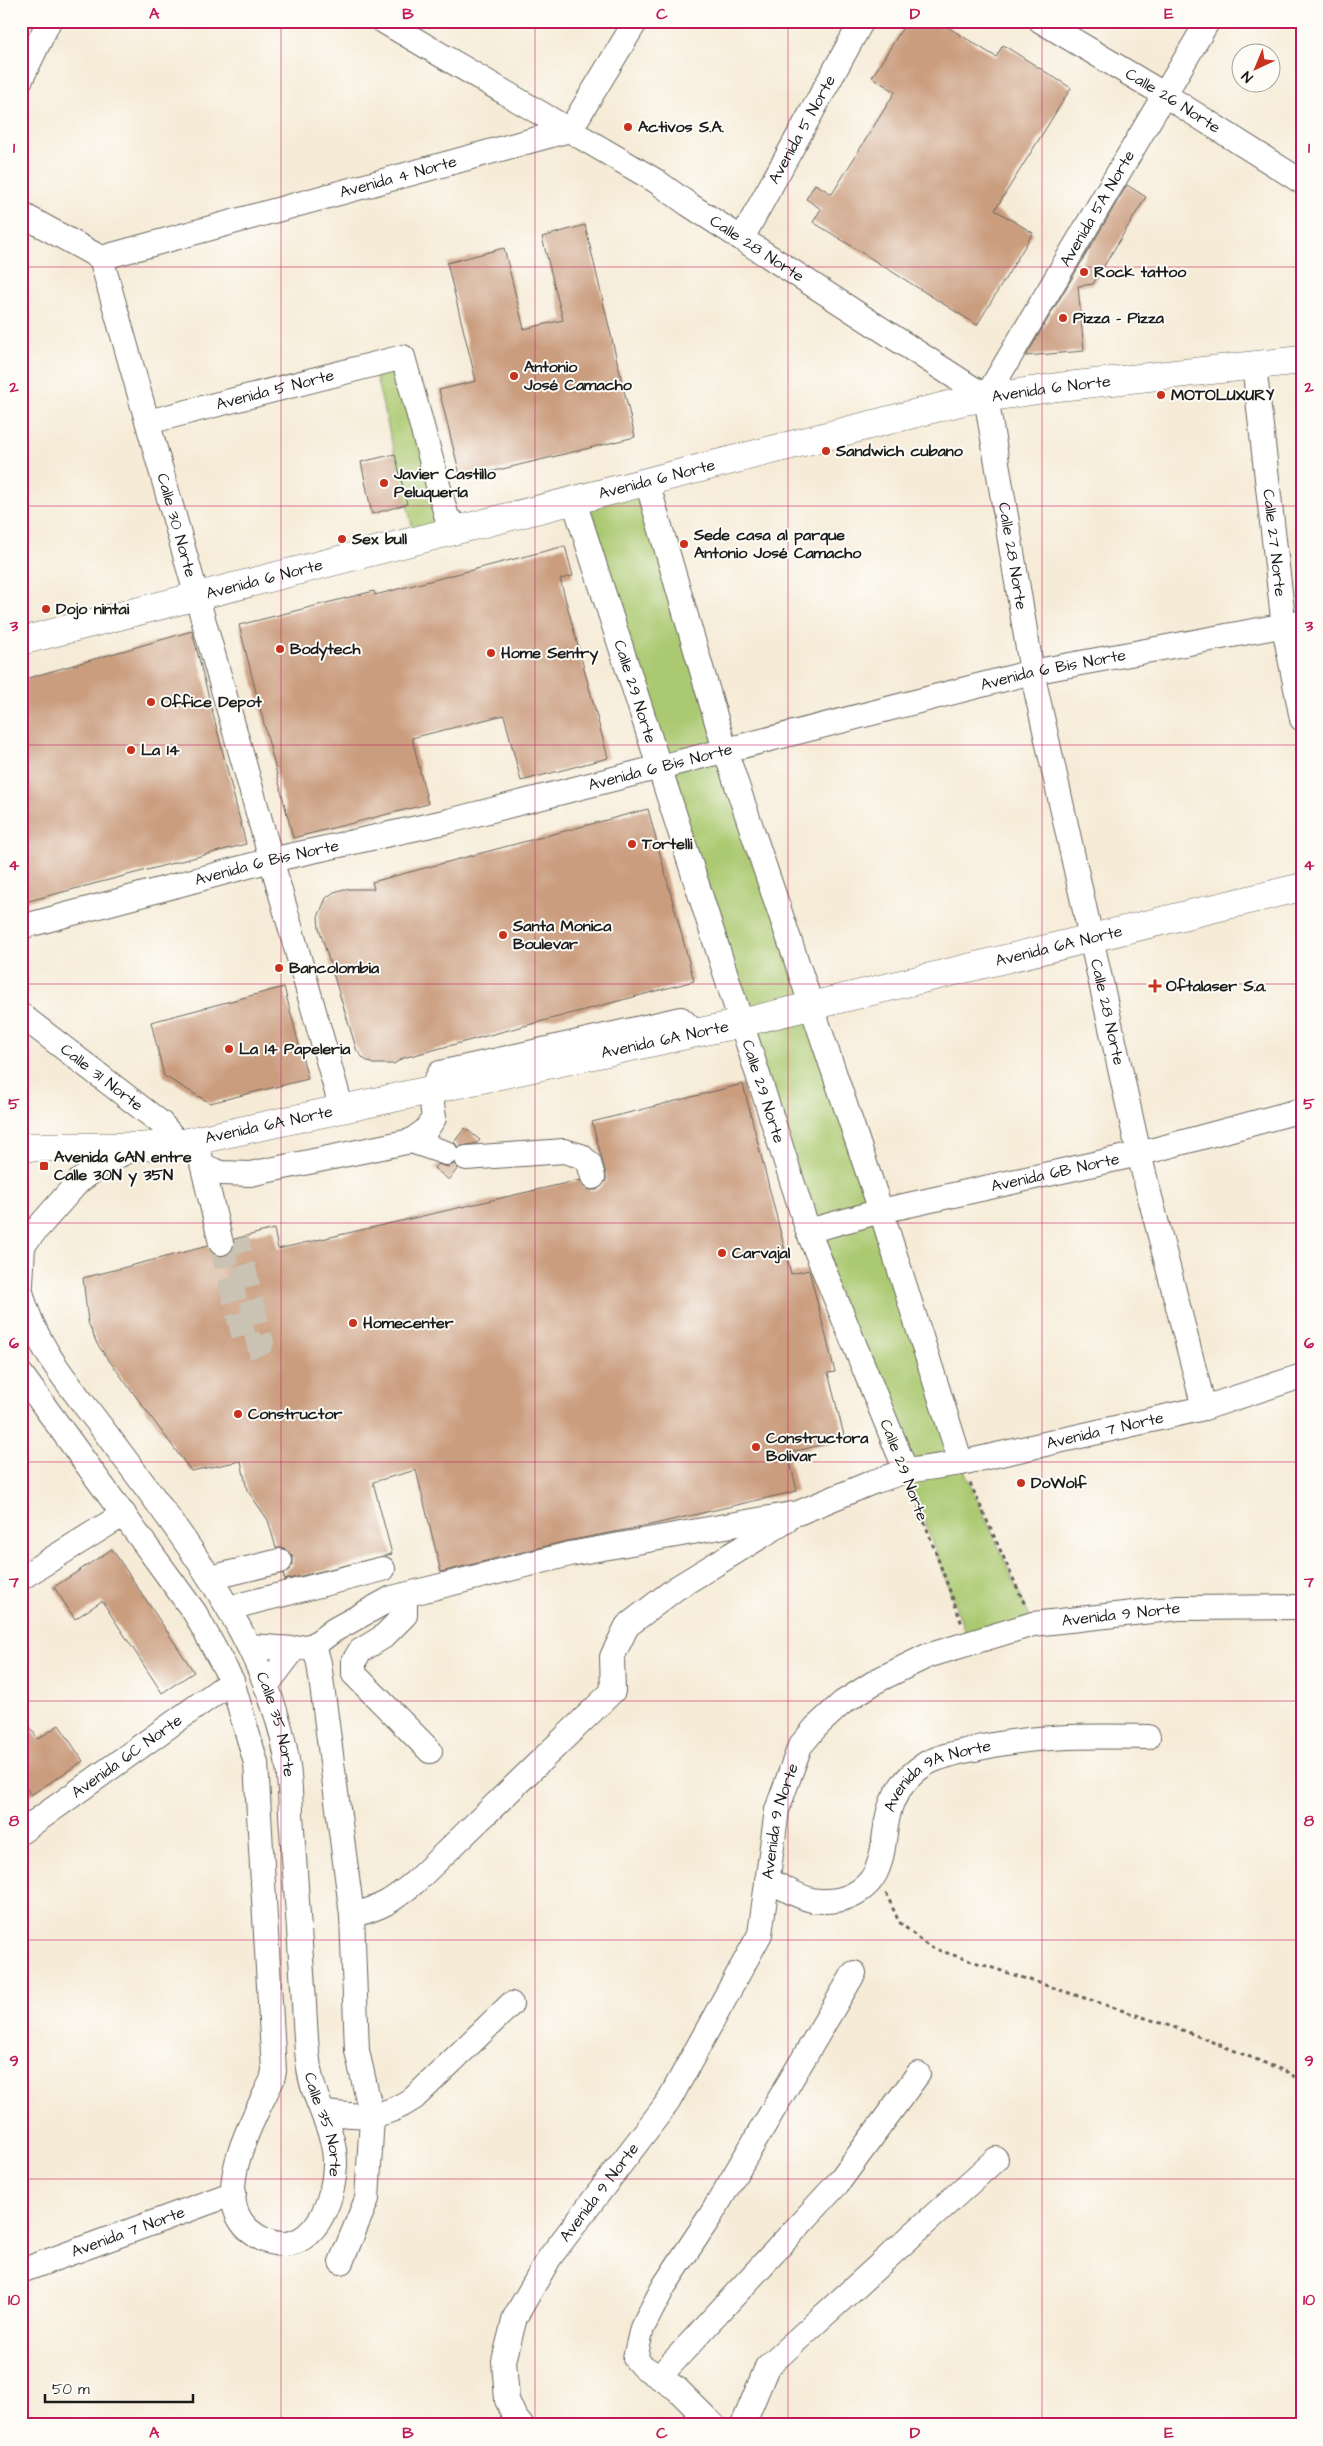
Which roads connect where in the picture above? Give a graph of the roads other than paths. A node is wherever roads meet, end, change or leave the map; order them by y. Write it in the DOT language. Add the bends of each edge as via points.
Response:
graph roads {
  1 [pos="49,21"];
  2 [pos="383,21"];
  3 [pos="636,21"];
  4 [pos="862,21"];
  5 [pos="1041,21"];
  6 [pos="1208,21"];
  7 [pos="21,80"];
  8 [pos="1165,95"];
  9 [pos="570,130"];
  10 [pos="1302,182"];
  11 [pos="21,214"];
  12 [pos="742,238"];
  13 [pos="101,258"];
  14 [pos="1302,360"];
  15 [pos="1254,365"];
  16 [pos="986,396"];
  17 [pos="148,422"];
  18 [pos="647,482"];
  19 [pos="574,501"];
  20 [pos="448,528"];
  21 [pos="197,597"];
  22 [pos="1293,624"];
  23 [pos="21,641"];
  24 [pos="1032,672"];
  25 [pos="1302,719"];
  26 [pos="725,750"];
  27 [pos="659,766"];
  28 [pos="272,860"];
  29 [pos="1302,888"];
  30 [pos="21,927"];
  31 [pos="1092,938"];
  32 [pos="812,1005"];
  33 [pos="21,1015"];
  34 [pos="741,1023"];
  35 [pos="430,1091"];
  36 [pos="342,1110"];
  37 [pos="1302,1110"];
  38 [pos="411,1142"];
  39 [pos="21,1147"];
  40 [pos="136,1147"];
  41 [pos="1139,1154"];
  42 [pos="200,1156"];
  43 [pos="593,1177"];
  44 [pos="881,1211"];
  45 [pos="808,1231"];
  46 [pos="229,1241"];
  47 [pos="22,1246"];
  48 [pos="21,1284"];
  49 [pos="21,1292"];
  50 [pos="21,1374"];
  51 [pos="1302,1376"];
  52 [pos="1204,1408"];
  53 [pos="961,1463"];
  54 [pos="906,1471"];
  55 [pos="798,1513"];
  56 [pos="124,1514"];
  57 [pos="280,1561"];
  58 [pos="383,1568"];
  59 [pos="21,1578"];
  60 [pos="210,1578"];
  61 [pos="405,1595"];
  62 [pos="1302,1607"];
  63 [pos="229,1608"];
  64 [pos="250,1646"];
  65 [pos="304,1647"];
  66 [pos="232,1680"];
  67 [pos="266,1686"];
  68 [pos="1148,1737"];
  69 [pos="430,1751"];
  70 [pos="21,1832"];
  71 [pos="767,1880"];
  72 [pos="352,1915"];
  73 [pos="854,1974"];
  74 [pos="511,2004"];
  75 [pos="918,2074"];
  76 [pos="324,2113"];
  77 [pos="372,2117"];
  78 [pos="996,2159"];
  79 [pos="234,2194"];
  80 [pos="341,2262"];
  81 [pos="21,2271"];
  82 [pos="660,2376"];
  83 [pos="521,2425"];
  84 [pos="713,2425"];
  85 [pos="743,2425"];
  1 -- 7 [label="street"];
  2 -- 9 [label="street, Calle 28 Norte"];
  3 -- 9 [label="street"];
  4 -- 12 [label="street, Avenida 5 Norte"];
  5 -- 8 [label="street, Calle 26 Norte"];
  6 -- 8 [label="street, Avenida 5A Norte"];
  8 -- 10 [label="street, Calle 26 Norte"];
  8 -- 16 [label="street, Avenida 5A Norte"];
  9 -- 12 [label="street, Calle 28 Norte" via="656,181"];
  9 -- 13 [label="street, Avenida 4 Norte"];
  11 -- 13 [label="street"];
  12 -- 16 [label="street, Calle 28 Norte"];
  13 -- 17 [label="street, Calle 30 Norte"];
  14 -- 15 [label="main road, Avenida 6 Norte"];
  15 -- 16 [label="main road, Avenida 6 Norte"];
  15 -- 22 [label="street, Calle 27 Norte"];
  16 -- 18 [label="main road, Avenida 6 Norte"];
  16 -- 24 [label="street, Calle 28 Norte"];
  17 -- 20 [label="street, Avenida 5 Norte" via="403,357"];
  17 -- 21 [label="street, Calle 30 Norte"];
  18 -- 19 [label="main road, Avenida 6 Norte"];
  18 -- 26 [label="street"];
  19 -- 20 [label="main road, Avenida 6 Norte"];
  19 -- 27 [label="street, Calle 29 Norte"];
  20 -- 21 [label="main road, Avenida 6 Norte"];
  21 -- 23 [label="main road, Avenida 6 Norte"];
  21 -- 28 [label="street, Calle 30 Norte"];
  22 -- 24 [label="street, Avenida 6 Bis Norte"];
  22 -- 25 [label="street, Calle 27 Norte"];
  24 -- 26 [label="street, Avenida 6 Bis Norte"];
  24 -- 31 [label="street, Calle 28 Norte"];
  26 -- 27 [label="street, Avenida 6 Bis Norte"];
  26 -- 32 [label="street"];
  27 -- 28 [label="street, Avenida 6 Bis Norte" via="449,821"];
  27 -- 34 [label="street, Calle 29 Norte"];
  28 -- 30 [label="street, Avenida 6 Bis Norte"];
  28 -- 36 [label="street, Calle 30 Norte"];
  29 -- 31 [label="main road, Avenida 6A Norte"];
  31 -- 32 [label="main road, Avenida 6A Norte"];
  31 -- 41 [label="street, Calle 28 Norte"];
  32 -- 34 [label="main road, Avenida 6A Norte"];
  32 -- 44 [label="street"];
  33 -- 42 [label="street, Calle 31 Norte"];
  34 -- 35 [label="main road, Avenida 6A Norte"];
  34 -- 45 [label="street, Calle 29 Norte"];
  35 -- 36 [label="main road, Avenida 6A Norte"];
  35 -- 38 [label="street" via="434,1118 426,1130"];
  36 -- 42 [label="main road, Avenida 6A Norte"];
  37 -- 41 [label="street, Avenida 6B Norte"];
  38 -- 42 [label="street" via="263,1173"];
  38 -- 43 [label="street" via="456,1156 573,1152 589,1163"];
  39 -- 40 [label="main road, Avenida 6A Norte"];
  40 -- 42 [label="main road, Avenida 6A Norte"];
  40 -- 47 [label="street" via="105,1162 78,1182"];
  41 -- 44 [label="street, Avenida 6B Norte"];
  41 -- 52 [label="street, Calle 28 Norte"];
  42 -- 46 [label="street"];
  44 -- 45 [label="street, Avenida 6B Norte"];
  44 -- 53 [label="street"];
  45 -- 54 [label="street, Calle 29 Norte"];
  47 -- 48 [label="street"];
  49 -- 60 [label="street, Calle 35 Norte" via="35,1334 48,1355"];
  50 -- 56 [label="street, Calle 35 Norte"];
  51 -- 52 [label="street, Avenida 7 Norte"];
  52 -- 53 [label="street, Avenida 7 Norte"];
  53 -- 54 [label="street, Avenida 7 Norte"];
  54 -- 55 [label="street, Avenida 7 Norte"];
  55 -- 61 [label="street" via="570,1554"];
  55 -- 72 [label="street" via="675,1589 627,1626 612,1658 613,1691 415,1882 376,1910"];
  56 -- 59 [label="street"];
  56 -- 66 [label="street, Calle 35 Norte" via="195,1613"];
  57 -- 60 [label="street"];
  58 -- 63 [label="street"];
  60 -- 63 [label="street, Calle 35 Norte"];
  61 -- 65 [label="street" via="392,1598"];
  61 -- 69 [label="street" via="405,1615 382,1637 360,1651 354,1661 354,1674"];
  62 -- 71 [label="street, Avenida 9 Norte" via="1180,1608 1034,1624 927,1656 878,1680 842,1703 800,1746 776,1810"];
  63 -- 64 [label="street, Calle 35 Norte"];
  64 -- 65 [label="street"];
  64 -- 67 [label="street, Calle 35 Norte"];
  65 -- 67 [label="street"];
  65 -- 72 [label="street" via="319,1663"];
  66 -- 70 [label="street, Avenida 6C Norte"];
  66 -- 79 [label="street, Calle 35 Norte" via="256,1764 274,2071 243,2142 232,2185"];
  67 -- 76 [label="street, Calle 35 Norte" via="287,1759 309,2071"];
  68 -- 71 [label="street, Avenida 9A Norte" via="1052,1736 957,1752 928,1763 907,1778 893,1802 876,1872 860,1891 849,1898 830,1901 810,1899"];
  71 -- 83 [label="street, Avenida 9 Norte" via="760,1934 668,2102 550,2257 515,2316 504,2361 507,2400"];
  72 -- 77 [label="street" via="356,2051"];
  73 -- 82 [label="street" via="711,2215 664,2286 642,2328 635,2358"];
  74 -- 77 [label="street" via="414,2098 398,2109"];
  75 -- 82 [label="street" via="838,2183"];
  76 -- 77 [label="street"];
  76 -- 79 [label="street, Calle 35 Norte" via="335,2152 333,2184 331,2196 308,2234 295,2243 277,2244 262,2239 240,2219"];
  77 -- 80 [label="street" via="367,2199"];
  78 -- 85 [label="street" via="767,2367"];
  79 -- 81 [label="street, Avenida 7 Norte"];
  82 -- 84 [label="street"];
}
